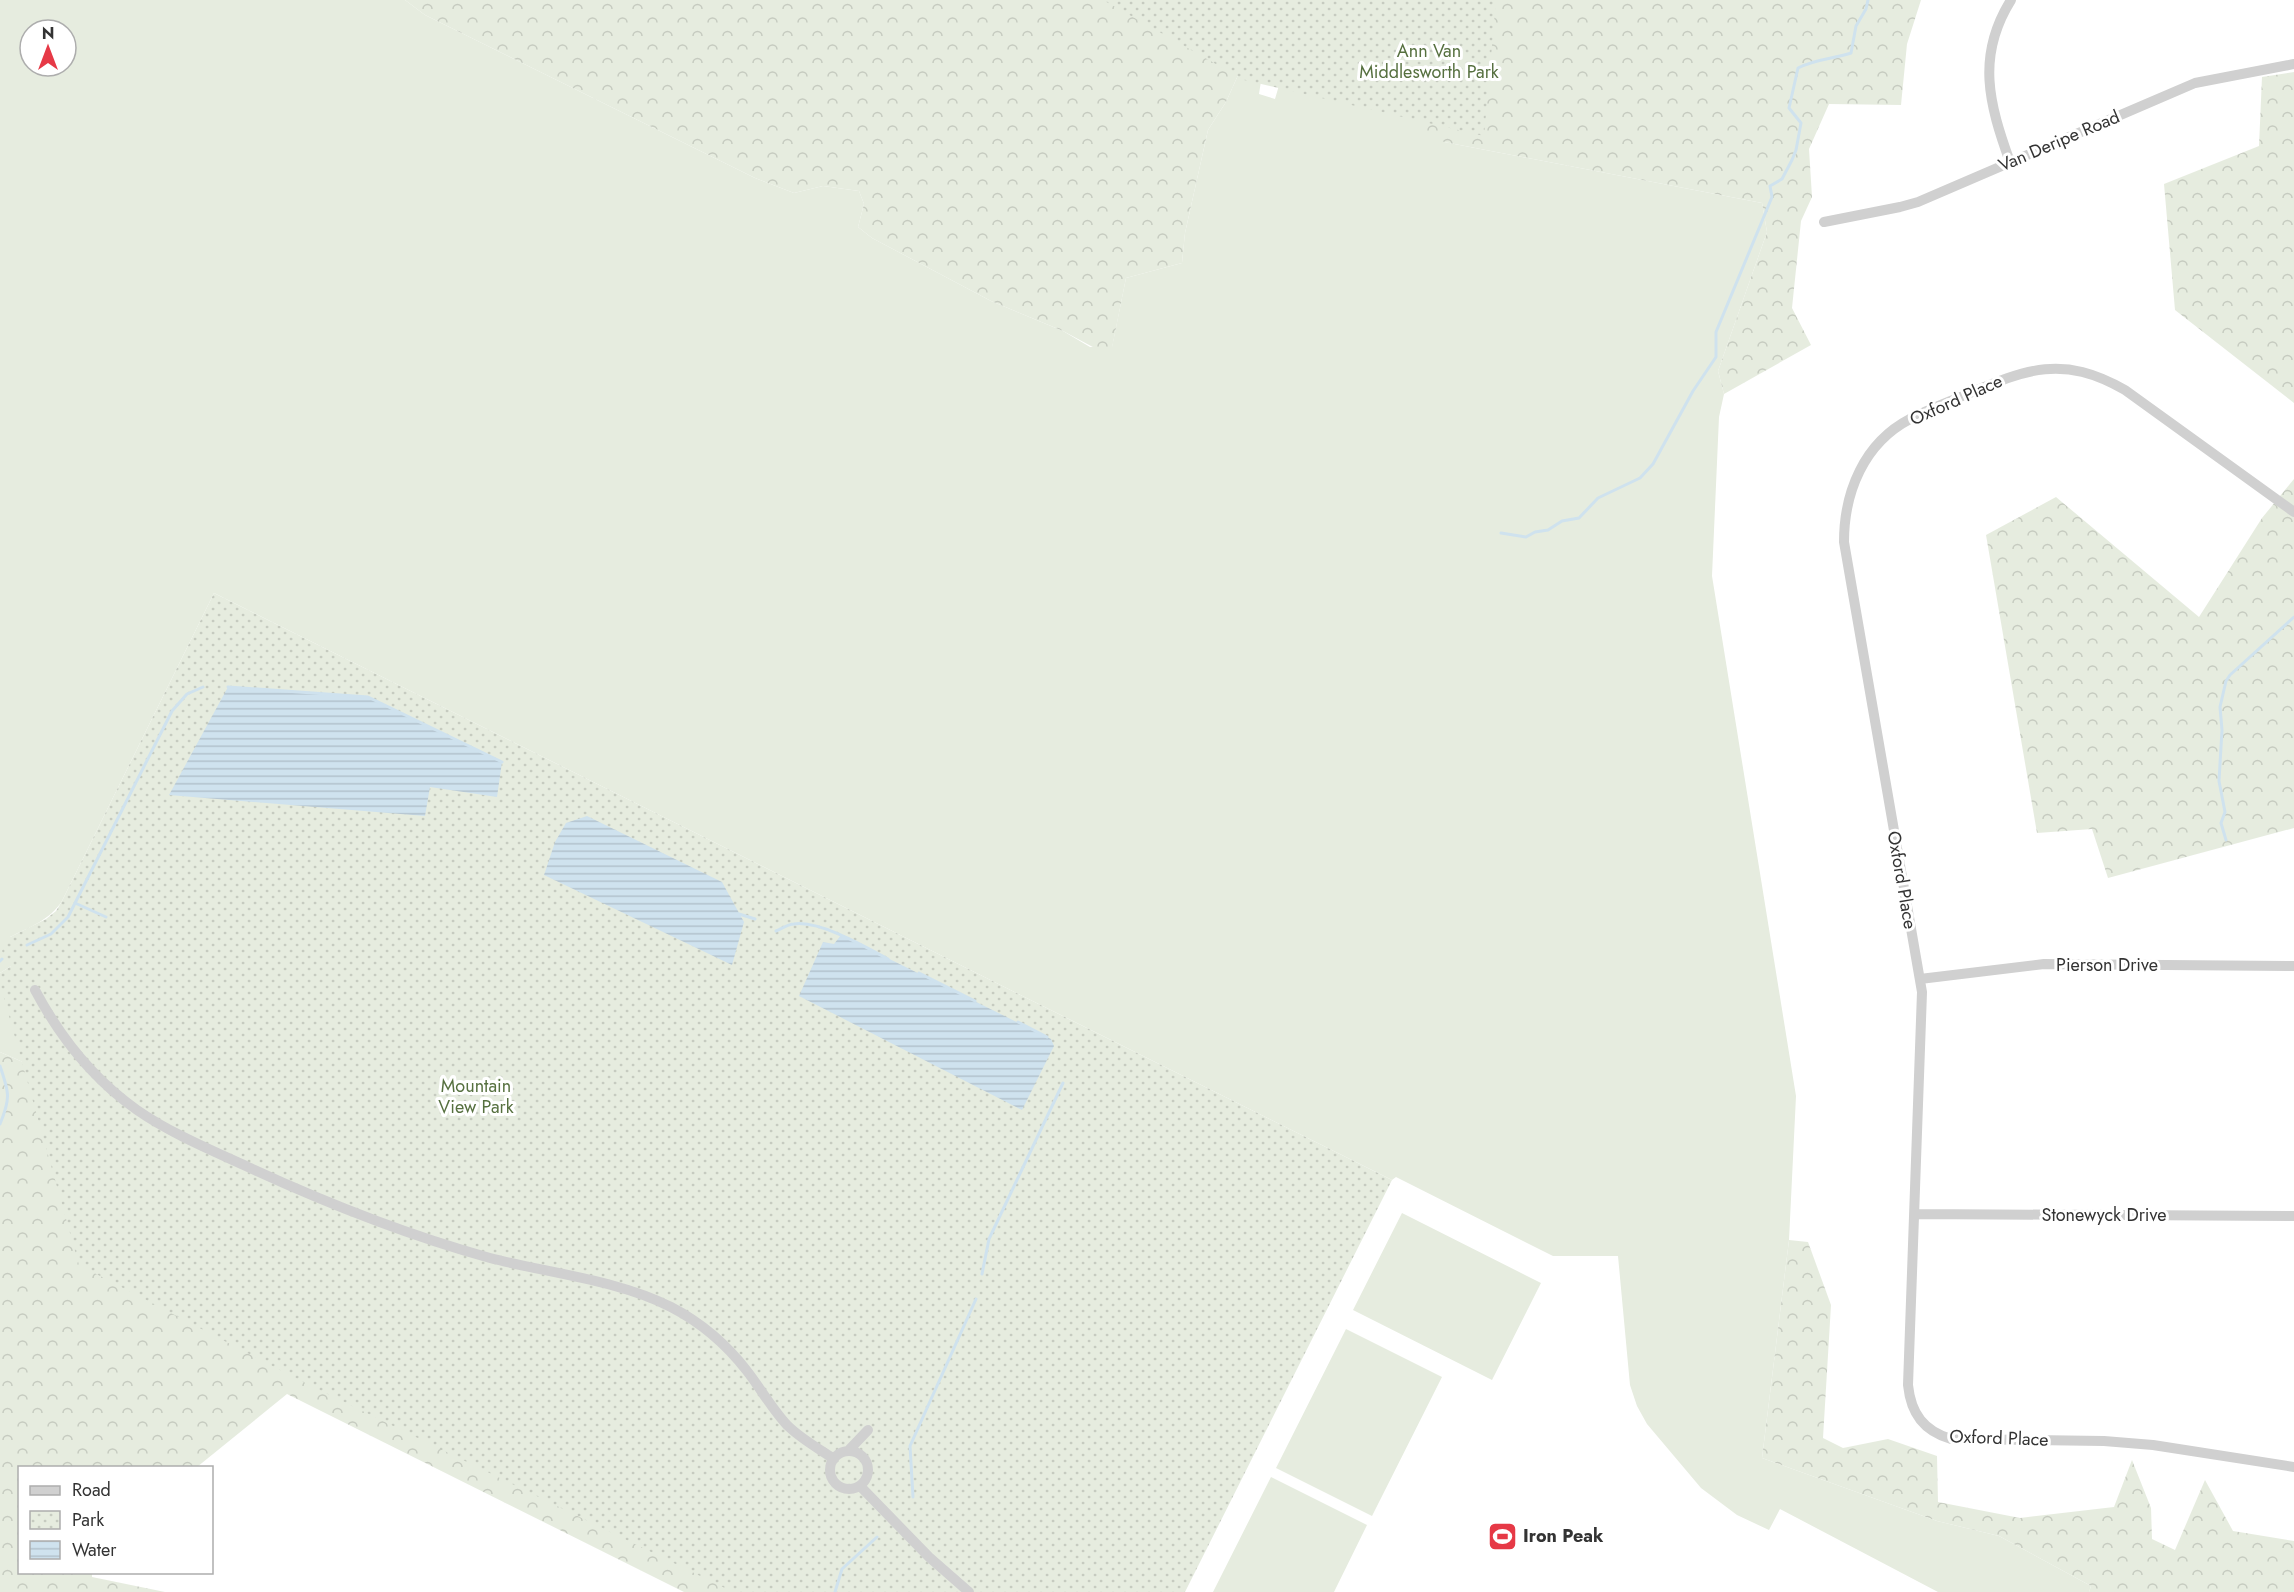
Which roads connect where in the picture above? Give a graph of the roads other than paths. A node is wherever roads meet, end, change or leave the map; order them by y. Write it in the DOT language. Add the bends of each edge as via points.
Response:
graph roads {
  1 [pos="2011,0"];
  2 [pos="2294,64"];
  3 [pos="2010,162"];
  4 [pos="1824,222"];
  5 [pos="2294,512"];
  6 [pos="2294,966"];
  7 [pos="1920,979"];
  8 [pos="36,990"];
  9 [pos="1915,1214"];
  10 [pos="2294,1216"];
  11 [pos="848,1451"];
  12 [pos="863,1457"];
  13 [pos="834,1459"];
  14 [pos="2294,1467"];
  15 [pos="860,1486"];
  16 [pos="969,1592"];
  1 -- 3 [label="street" via="1991,44 1988,77 1993,109"];
  2 -- 3 [label="street, Van Deripe Road" via="2195,83"];
  3 -- 4 [label="street, Van Deripe Road" via="1909,205"];
  5 -- 7 [label="street, Oxford Place" via="2125,390 2083,372 2044,369 2014,374 1908,420 1874,450 1851,491 1844,542"];
  6 -- 7 [label="street, Pierson Drive" via="2027,965"];
  7 -- 9 [label="street, Oxford Place"];
  8 -- 13 [label="street" via="61,1033 84,1062 138,1110 275,1179 400,1230 491,1258 624,1289 669,1306 714,1336 746,1370 788,1426"];
  9 -- 10 [label="street, Stonewyck Drive"];
  9 -- 14 [label="street, Oxford Place" via="1908,1385 1914,1411 1929,1429 1951,1440 2104,1441"];
  11 -- 12 [label="street"];
  11 -- 12 [label="street" via="868,1430"];
  11 -- 13 [label="street"];
  12 -- 15 [label="street" via="868,1472"];
  13 -- 15 [label="street" via="830,1473 836,1483 846,1489"];
  15 -- 16 [label="street"];
}
